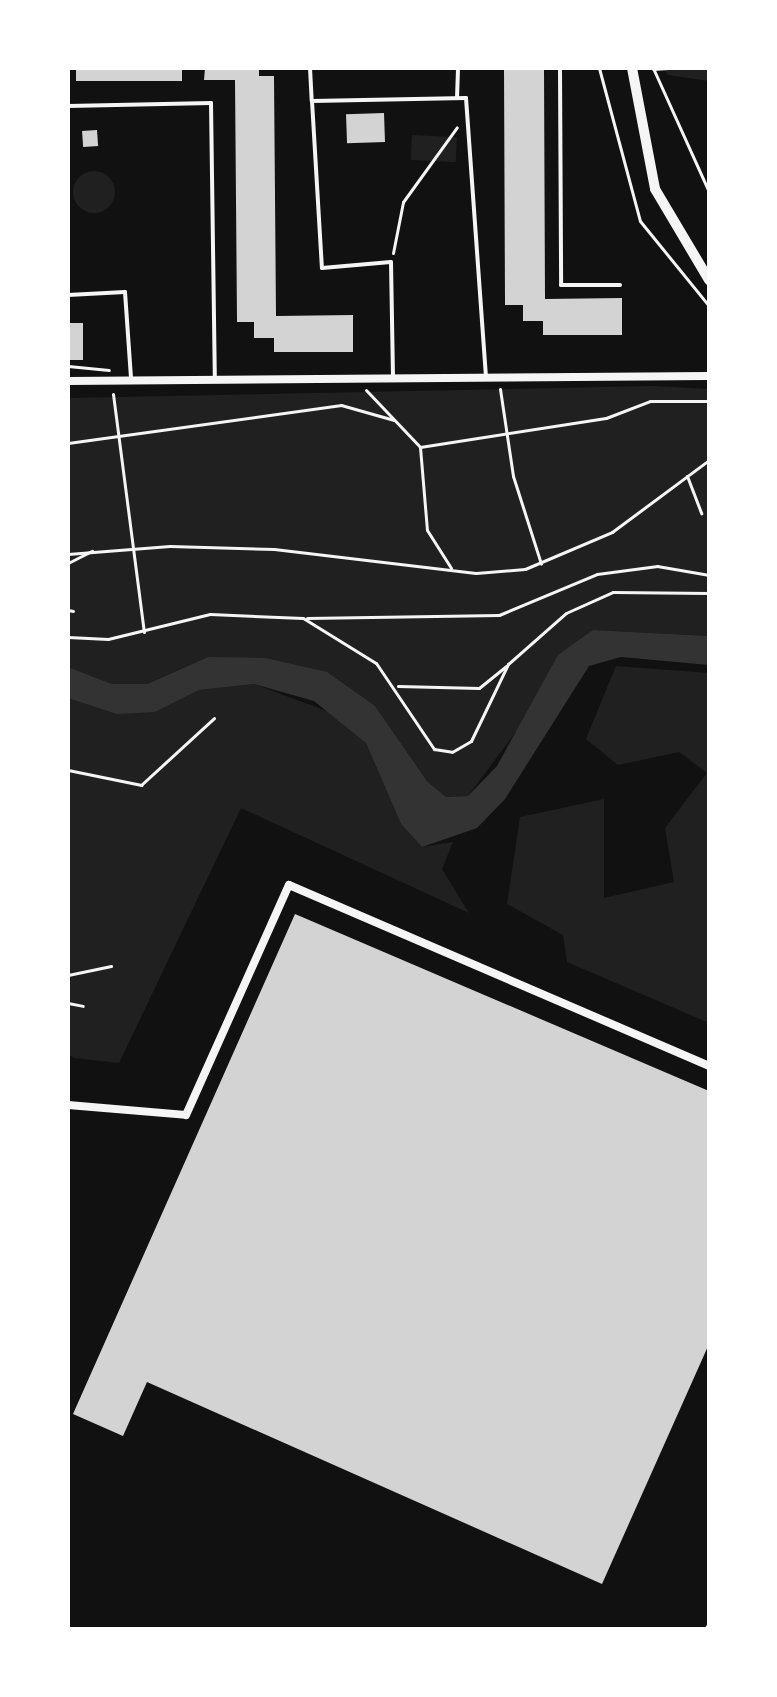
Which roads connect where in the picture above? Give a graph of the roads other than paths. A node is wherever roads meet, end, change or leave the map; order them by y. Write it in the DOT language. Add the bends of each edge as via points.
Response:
graph roads {
  1 [pos="310,68"];
  2 [pos="458,68"];
  3 [pos="560,68"];
  4 [pos="632,68"];
  5 [pos="457,98"];
  6 [pos="312,101"];
  7 [pos="68,106"];
  8 [pos="709,280"];
  9 [pos="620,285"];
  10 [pos="68,295"];
  11 [pos="709,376"];
  12 [pos="215,379"];
  13 [pos="393,379"];
  14 [pos="486,380"];
  15 [pos="68,381"];
  16 [pos="131,381"];
  17 [pos="709,1066"];
  18 [pos="68,1105"];
  1 -- 6 [label="lane"];
  2 -- 5 [label="lane"];
  3 -- 9 [label="lane" via="561,285"];
  4 -- 8 [label="street" via="655,189"];
  5 -- 6 [label="lane"];
  5 -- 14 [label="lane" via="466,98"];
  6 -- 13 [label="lane" via="322,268 391,262"];
  7 -- 12 [label="lane" via="211,103"];
  10 -- 16 [label="lane" via="125,292"];
  11 -- 14 [label="street"];
  12 -- 13 [label="street"];
  12 -- 16 [label="street"];
  13 -- 14 [label="street"];
  15 -- 16 [label="street"];
  17 -- 18 [label="street" via="289,885 186,1115"];
}
